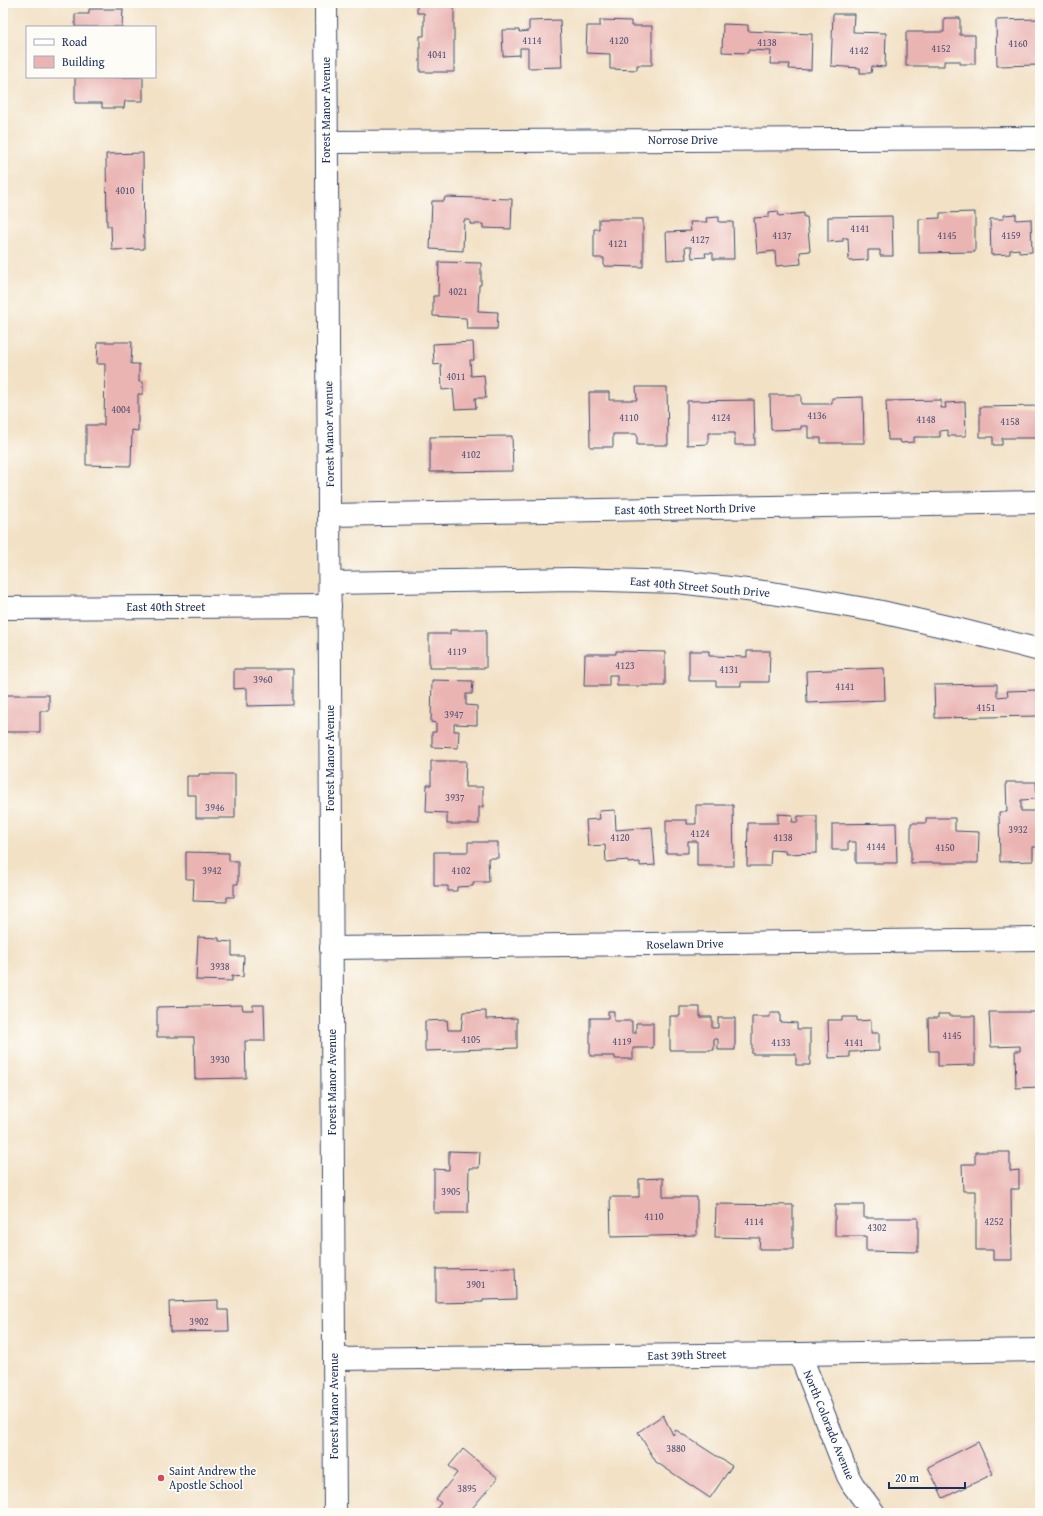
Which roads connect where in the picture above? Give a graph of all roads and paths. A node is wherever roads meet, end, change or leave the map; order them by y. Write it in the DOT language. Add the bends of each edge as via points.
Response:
graph roads {
  1 [pos="326,3"];
  2 [pos="1040,138"];
  3 [pos="327,142"];
  4 [pos="1040,502"];
  5 [pos="330,515"];
  6 [pos="330,583"];
  7 [pos="330,606"];
  8 [pos="3,608"];
  9 [pos="1040,650"];
  10 [pos="1040,939"];
  11 [pos="331,948"];
  12 [pos="1040,1350"];
  13 [pos="800,1354"];
  14 [pos="334,1359"];
  15 [pos="335,1513"];
  16 [pos="874,1513"];
  1 -- 3 [label="street, Forest Manor Avenue"];
  2 -- 3 [label="street, Norrose Drive"];
  3 -- 5 [label="street, Forest Manor Avenue"];
  4 -- 5 [label="street, East 40th Street North Drive"];
  5 -- 6 [label="street, Forest Manor Avenue"];
  6 -- 7 [label="street, Forest Manor Avenue"];
  6 -- 9 [label="street, East 40th Street South Drive" via="572,580 678,582 772,593 877,611"];
  7 -- 8 [label="street, East 40th Street"];
  7 -- 11 [label="street, Forest Manor Avenue"];
  10 -- 11 [label="street, Roselawn Drive"];
  11 -- 14 [label="street, Forest Manor Avenue"];
  12 -- 13 [label="street, East 39th Street"];
  13 -- 14 [label="street, East 39th Street"];
  13 -- 16 [label="street, North Colorado Avenue" via="848,1476"];
  14 -- 15 [label="street, Forest Manor Avenue"];
}
